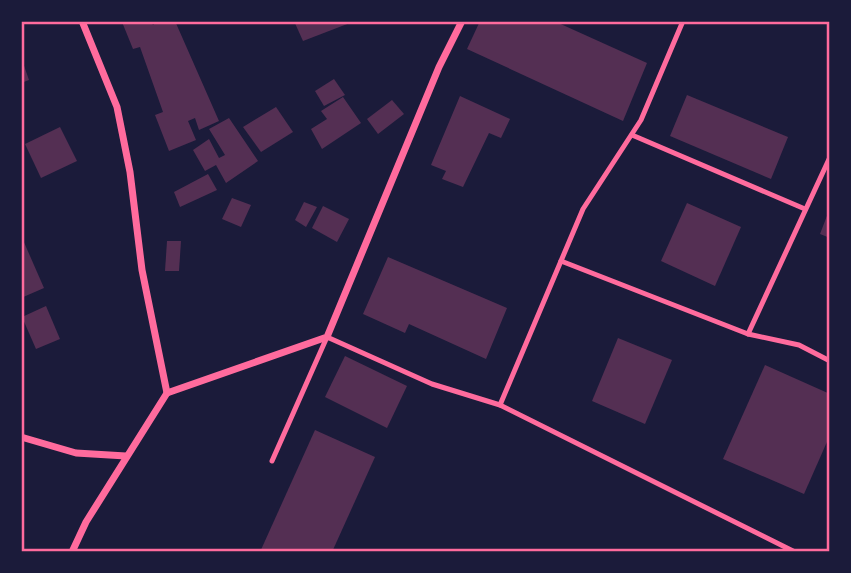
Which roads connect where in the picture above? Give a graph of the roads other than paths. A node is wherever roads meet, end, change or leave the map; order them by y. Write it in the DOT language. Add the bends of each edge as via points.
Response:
graph roads {
  1 [pos="82,21"];
  2 [pos="462,21"];
  3 [pos="682,21"];
  4 [pos="632,135"];
  5 [pos="830,157"];
  6 [pos="805,209"];
  7 [pos="561,261"];
  8 [pos="748,334"];
  9 [pos="327,337"];
  10 [pos="830,360"];
  11 [pos="167,393"];
  12 [pos="500,405"];
  13 [pos="21,438"];
  14 [pos="126,456"];
  15 [pos="272,461"];
  16 [pos="72,552"];
  17 [pos="794,552"];
  1 -- 11 [label="street" via="117,107"];
  2 -- 9 [label="street"];
  3 -- 4 [label="lane"];
  4 -- 6 [label="lane"];
  4 -- 7 [label="lane" via="583,209"];
  5 -- 6 [label="lane"];
  6 -- 8 [label="lane"];
  7 -- 8 [label="lane"];
  7 -- 12 [label="lane"];
  8 -- 10 [label="lane" via="799,345"];
  9 -- 11 [label="street"];
  9 -- 12 [label="lane" via="432,384"];
  9 -- 15 [label="lane"];
  11 -- 14 [label="street"];
  12 -- 17 [label="lane"];
  13 -- 14 [label="street" via="76,453"];
  14 -- 16 [label="street"];
}
